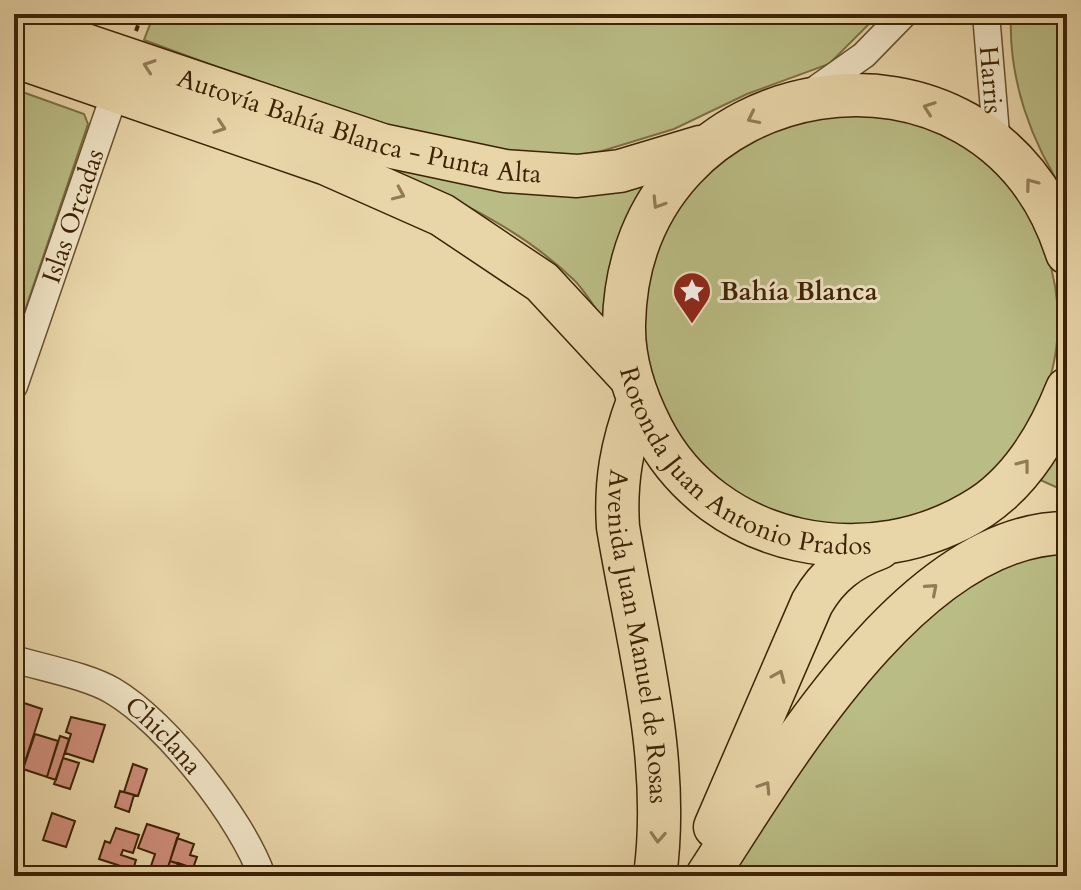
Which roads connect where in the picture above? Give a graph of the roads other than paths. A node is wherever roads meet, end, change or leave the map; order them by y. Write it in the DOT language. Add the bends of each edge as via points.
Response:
graph roads {
  1 [pos="904,14"];
  2 [pos="986,14"];
  3 [pos="14,21"];
  4 [pos="14,56"];
  5 [pos="116,90"];
  6 [pos="801,99"];
  7 [pos="708,144"];
  8 [pos="997,146"];
  9 [pos="1064,239"];
  10 [pos="14,386"];
  11 [pos="634,389"];
  12 [pos="1067,389"];
  13 [pos="1067,519"];
  14 [pos="937,531"];
  15 [pos="1067,533"];
  16 [pos="887,545"];
  17 [pos="14,659"];
  18 [pos="262,875"];
  19 [pos="655,876"];
  20 [pos="694,876"];
  21 [pos="707,876"];
  1 -- 6 [label="street" via="864,55"];
  2 -- 8 [label="street, Harris"];
  7 -- 3 [label="main road, Autovía Bahía Blanca - Punta Alta, one-way" via="620,171 577,176 505,171 382,145"];
  4 -- 5 [label="main road, Autovía Bahía Blanca - Punta Alta"];
  5 -- 10 [label="street, Islas Orcadas"];
  5 -- 11 [label="main road, Autovía Bahía Blanca - Punta Alta, one-way" via="365,179 442,215 542,282"];
  6 -- 7 [label="main road, Rotonda Juan Antonio Prados, one-way" via="752,116"];
  8 -- 6 [label="main road, Rotonda Juan Antonio Prados, one-way" via="953,117 905,100 853,94"];
  7 -- 11 [label="main road, Rotonda Juan Antonio Prados, one-way" via="672,181 644,225 632,262 623,326"];
  9 -- 8 [label="main road, Rotonda Juan Antonio Prados, one-way" via="1033,183"];
  11 -- 16 [label="main road, Rotonda Juan Antonio Prados" via="661,447 687,477 737,517 784,538 810,543"];
  11 -- 19 [label="main road, Avenida Juan Manuel de Rosas, one-way" via="616,496 654,734 659,822"];
  14 -- 12 [label="main road, Rotonda Juan Antonio Prados, one-way" via="983,506 1021,471 1051,428"];
  13 -- 14 [label="main road" via="1002,516"];
  14 -- 16 [label="main road, Rotonda Juan Antonio Prados"];
  21 -- 15 [label="main road, one-way" via="820,709 911,608 983,553 1022,539"];
  20 -- 16 [label="main road, one-way" via="812,603 847,563"];
  17 -- 18 [label="street, Chiclana" via="113,691 157,727 233,818"];
}
